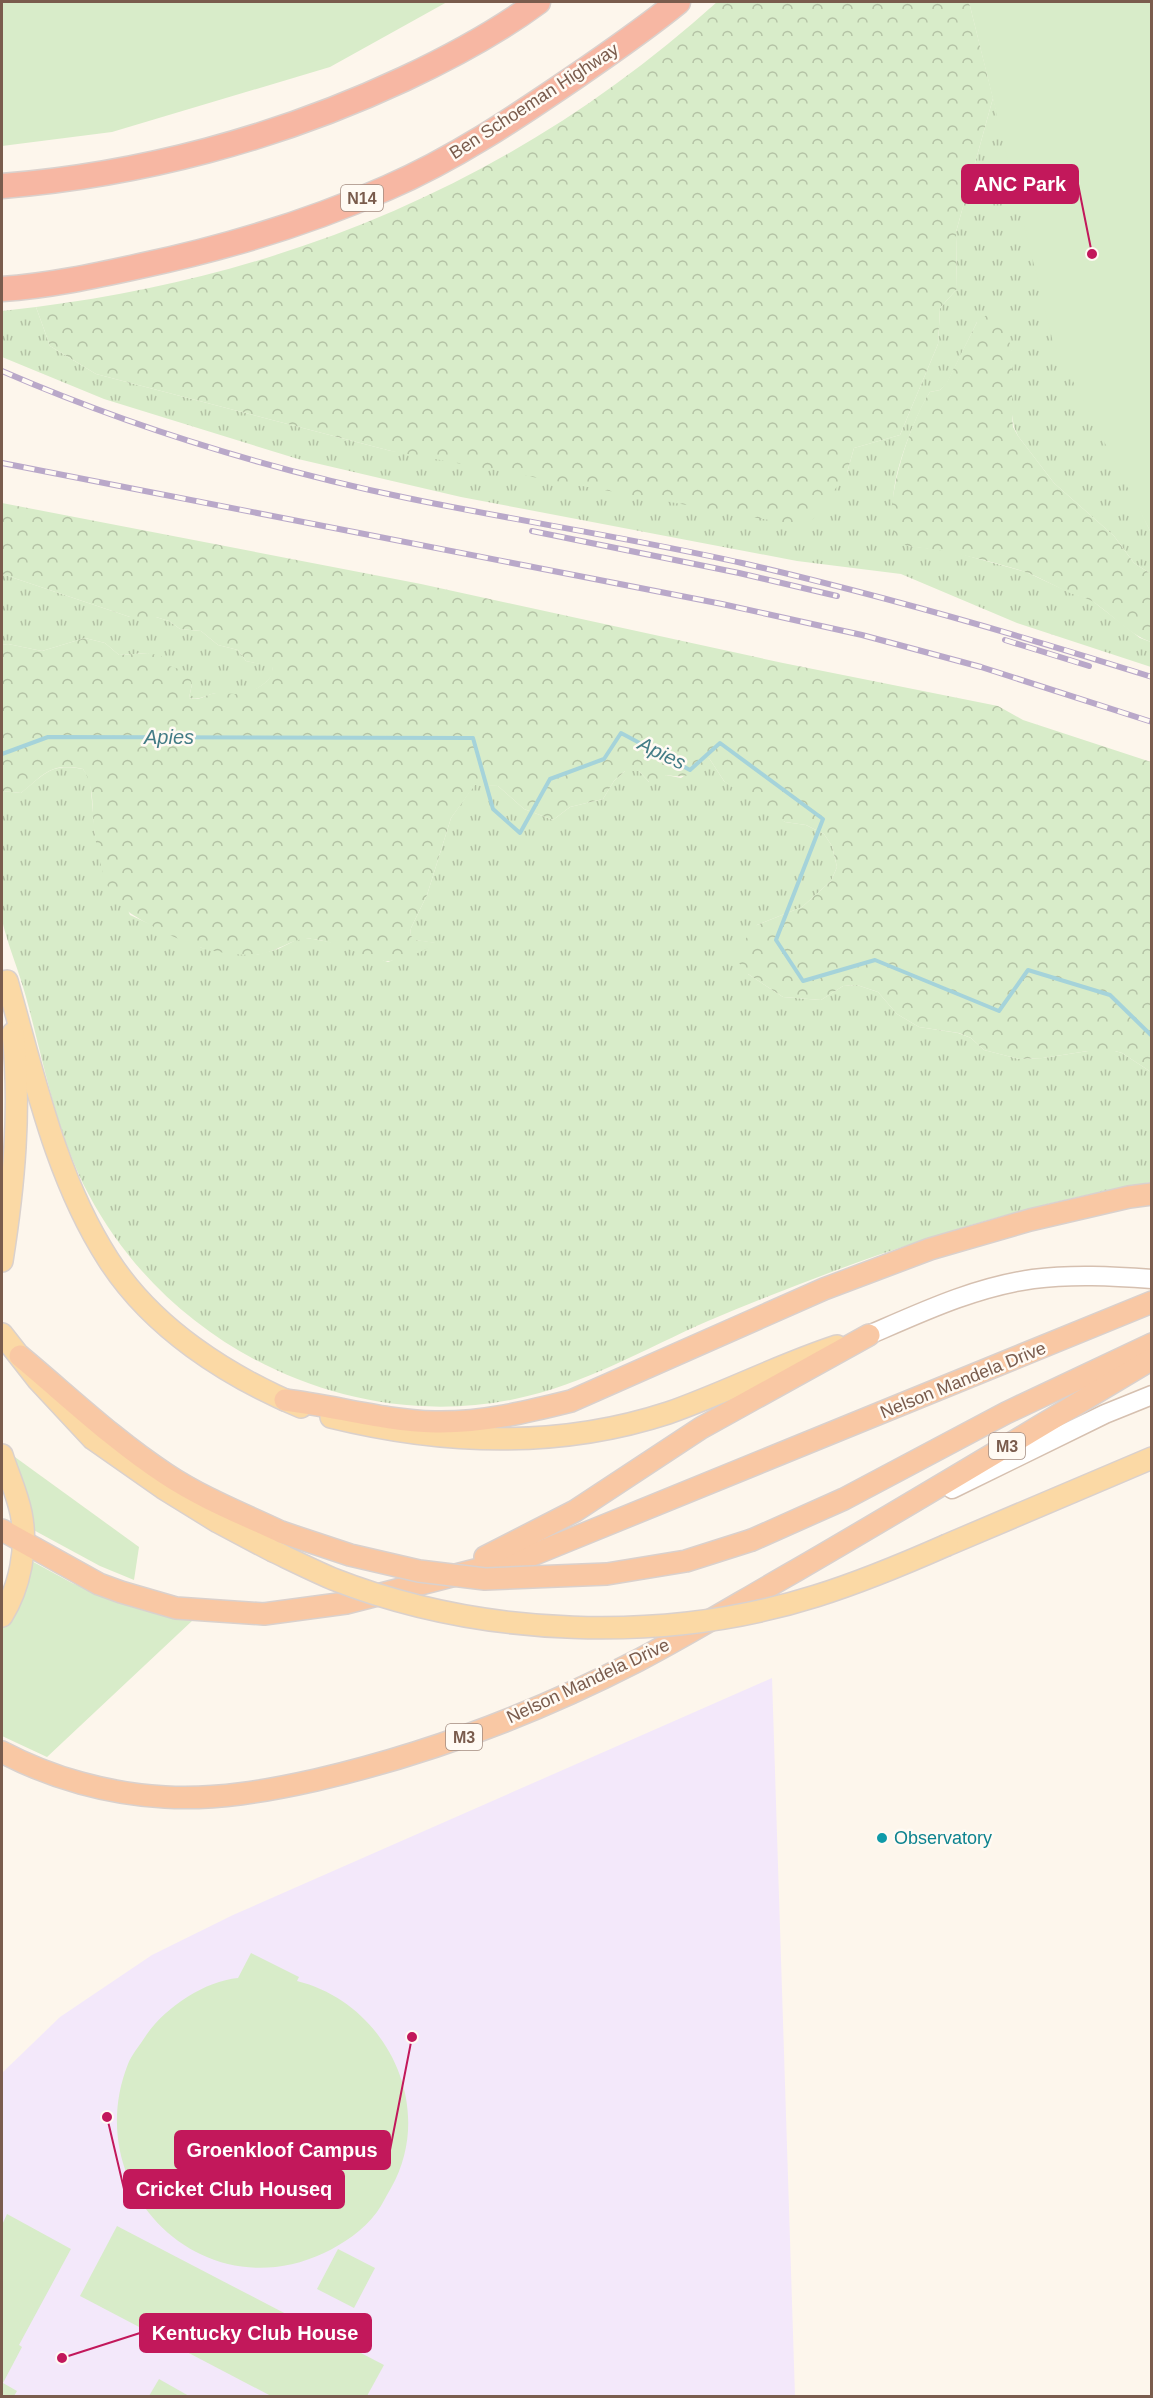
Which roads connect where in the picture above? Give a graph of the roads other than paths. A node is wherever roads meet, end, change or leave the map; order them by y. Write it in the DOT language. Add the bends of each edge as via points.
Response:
graph roads {
  1 [pos="538,2"];
  2 [pos="678,2"];
  3 [pos="2,186"];
  4 [pos="2,289"];
  5 [pos="4,973"];
  6 [pos="1152,1194"];
  7 [pos="2,1261"];
  8 [pos="1152,1279"];
  9 [pos="1152,1302"];
  10 [pos="869,1335"];
  11 [pos="1152,1344"];
  12 [pos="11,1345"];
  13 [pos="1152,1359"];
  14 [pos="1152,1395"];
  15 [pos="285,1400"];
  16 [pos="2,1455"];
  17 [pos="1152,1458"];
  18 [pos="2,1530"];
  19 [pos="863,1532"];
  20 [pos="276,1541"];
  21 [pos="23,1544"];
  22 [pos="418,1586"];
  23 [pos="2,1616"];
  24 [pos="2,1752"];
  25 [pos="2,1758"];
  26 [pos="26,1765"];
  1 -- 3 [label="highway" via="510,23 448,58 328,113 266,134 121,171"];
  2 -- 4 [label="highway, Ben Schoeman Highway / N14" via="523,113 389,188 309,219 193,255"];
  5 -- 7 [label="main road" via="14,1040 16,1138"];
  5 -- 15 [label="main road" via="58,1153 108,1260 134,1293 188,1343 236,1376"];
  6 -- 15 [label="highway" via="1030,1220 930,1249 824,1289 571,1401 532,1411 437,1422"];
  8 -- 10 [label="main road" via="1080,1275 1032,1279 974,1293"];
  9 -- 22 [label="highway, Nelson Mandela Drive" via="540,1552"];
  10 -- 15 [label="main road" via="667,1413 563,1435 437,1437 351,1422"];
  10 -- 22 [label="highway" via="701,1428 575,1511 506,1548"];
  11 -- 20 [label="highway, bridge" via="1006,1413 844,1499 752,1540 686,1561 607,1574 485,1579 419,1571"];
  12 -- 20 [label="highway" via="119,1440 167,1475"];
  13 -- 19 [label="highway, Nelson Mandela Drive / M3"];
  14 -- 19 [label="main road"];
  16 -- 21 [label="main road" via="21,1510"];
  17 -- 20 [label="main road, bridge" via="880,1574 814,1597 747,1614 697,1621 591,1628 518,1624 448,1612 334,1579"];
  18 -- 21 [label="highway, Nelson Mandela Drive"];
  19 -- 26 [label="highway, Nelson Mandela Drive / M3" via="637,1661 483,1730 354,1771 256,1791 178,1798 108,1789"];
  21 -- 22 [label="highway, Nelson Mandela Drive" via="121,1592 198,1611 284,1613"];
  21 -- 23 [label="main road" via="15,1588"];
  24 -- 26 [label="highway, Nelson Mandela Drive / M3"];
  25 -- 26 [label="highway"];
}
